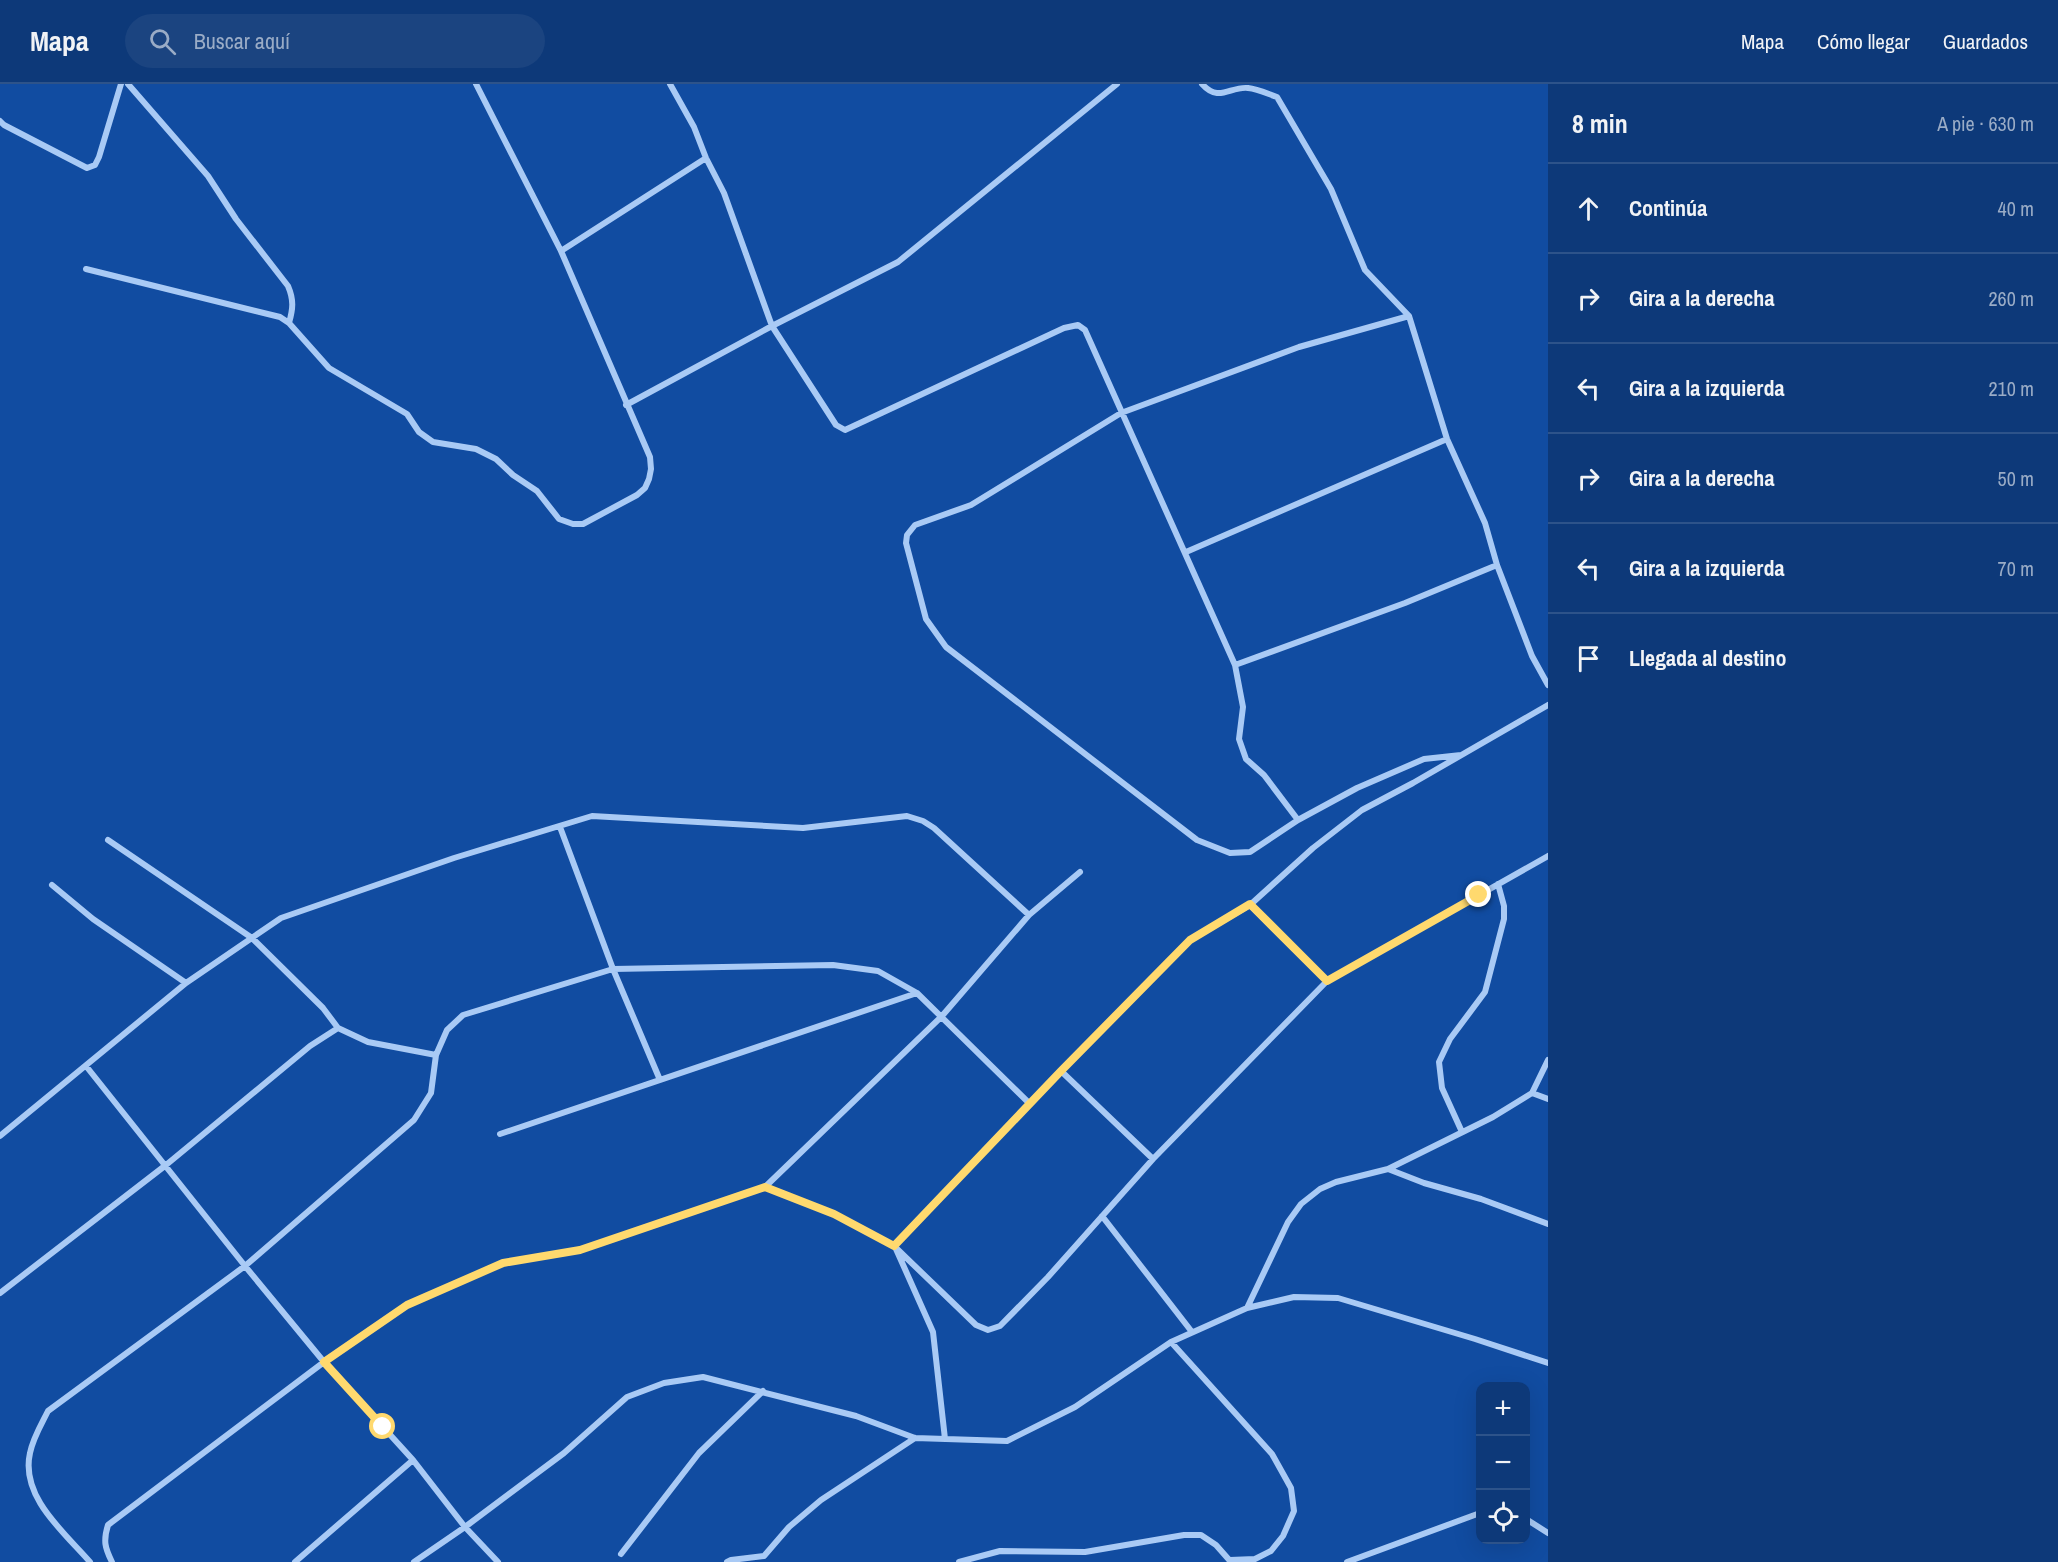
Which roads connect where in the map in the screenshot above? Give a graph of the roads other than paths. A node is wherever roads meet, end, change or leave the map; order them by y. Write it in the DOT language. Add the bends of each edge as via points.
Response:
graph roads {
  1 [pos="121,84"];
  2 [pos="128,84"];
  3 [pos="476,84"];
  4 [pos="670,84"];
  5 [pos="1117,84"];
  6 [pos="1202,84"];
  7 [pos="0,121"];
  8 [pos="706,158"];
  9 [pos="561,251"];
  10 [pos="86,269"];
  11 [pos="1409,316"];
  12 [pos="289,323"];
  13 [pos="772,326"];
  14 [pos="626,405"];
  15 [pos="1121,414"];
  16 [pos="1446,440"];
  17 [pos="1186,552"];
  18 [pos="1497,565"];
  19 [pos="1235,665"];
  20 [pos="1548,685"];
  21 [pos="1548,705"];
  22 [pos="1461,755"];
  23 [pos="1298,820"];
  24 [pos="560,827"];
  25 [pos="108,840"];
  26 [pos="1548,856"];
  27 [pos="1080,872"];
  28 [pos="1498,884"];
  29 [pos="52,885"];
  30 [pos="1250,904"];
  31 [pos="1029,915"];
  32 [pos="252,938"];
  33 [pos="614,969"];
  34 [pos="1327,981"];
  35 [pos="186,983"];
  36 [pos="917,993"];
  37 [pos="942,1016"];
  38 [pos="339,1028"];
  39 [pos="436,1056"];
  40 [pos="1548,1060"];
  41 [pos="86,1065"];
  42 [pos="1061,1071"];
  43 [pos="660,1080"];
  44 [pos="1532,1093"];
  45 [pos="1548,1099"];
  46 [pos="1030,1104"];
  47 [pos="1462,1132"];
  48 [pos="500,1134"];
  49 [pos="0,1136"];
  50 [pos="1153,1159"];
  51 [pos="166,1165"];
  52 [pos="1388,1169"];
  53 [pos="765,1187"];
  54 [pos="1102,1216"];
  55 [pos="1548,1224"];
  56 [pos="894,1246"];
  57 [pos="245,1266"];
  58 [pos="0,1293"];
  59 [pos="1248,1308"];
  60 [pos="1192,1332"];
  61 [pos="1171,1342"];
  62 [pos="324,1362"];
  63 [pos="1548,1364"];
  64 [pos="763,1391"];
  65 [pos="915,1438"];
  66 [pos="945,1439"];
  67 [pos="413,1460"];
  68 [pos="1476,1515"];
  69 [pos="1530,1522"];
  70 [pos="465,1527"];
  71 [pos="1548,1533"];
  72 [pos="621,1554"];
  73 [pos="766,1559"];
  74 [pos="1231,1561"];
  75 [pos="1362,1561"];
  76 [pos="90,1562"];
  77 [pos="112,1562"];
  78 [pos="295,1562"];
  79 [pos="414,1562"];
  80 [pos="498,1562"];
  81 [pos="727,1562"];
  82 [pos="959,1562"];
  83 [pos="1347,1562"];
  1 -- 7 [label="street" via="99,157 95,165 87,168"];
  2 -- 12 [label="street" via="208,176 288,286 293,309"];
  3 -- 9 [label="street"];
  4 -- 8 [label="street"];
  5 -- 13 [label="street" via="898,261"];
  6 -- 11 [label="street" via="1208,91 1221,94 1247,87 1277,97 1331,189 1365,270"];
  8 -- 9 [label="street"];
  8 -- 13 [label="street" via="724,194"];
  9 -- 14 [label="street"];
  10 -- 12 [label="street" via="271,314"];
  11 -- 15 [label="street" via="1299,347"];
  11 -- 16 [label="street"];
  12 -- 14 [label="street" via="329,368 407,414 419,432 433,442 476,449 496,459 537,491 560,519 573,524 593,520 645,488 650,457"];
  13 -- 14 [label="street"];
  13 -- 15 [label="street" via="836,425 845,430 1064,328 1078,325 1091,340"];
  15 -- 17 [label="street"];
  15 -- 23 [label="street" via="971,505 915,525 906,543 926,619 946,647 1197,840 1230,853 1250,852"];
  16 -- 17 [label="street"];
  16 -- 18 [label="street" via="1485,523"];
  17 -- 19 [label="street"];
  18 -- 19 [label="street"];
  18 -- 20 [label="street" via="1532,656"];
  19 -- 23 [label="street" via="1243,707 1239,739 1246,759 1264,775"];
  21 -- 22 [label="street"];
  22 -- 23 [label="street" via="1424,759 1357,788"];
  22 -- 30 [label="street" via="1362,810"];
  24 -- 31 [label="street" via="592,816 803,828 907,816 934,828"];
  24 -- 32 [label="street" via="454,858 281,918"];
  24 -- 33 [label="street"];
  25 -- 32 [label="street"];
  26 -- 28 [label="street"];
  27 -- 31 [label="street"];
  28 -- 34 [label="street"];
  28 -- 47 [label="street" via="1504,919 1485,992 1450,1039 1439,1062 1442,1088"];
  29 -- 35 [label="street" via="93,919"];
  30 -- 34 [label="street"];
  30 -- 42 [label="street" via="1190,940"];
  31 -- 37 [label="street"];
  32 -- 35 [label="street"];
  32 -- 38 [label="street"];
  33 -- 36 [label="street" via="833,965 878,971"];
  33 -- 39 [label="street" via="463,1015 447,1030"];
  33 -- 43 [label="street"];
  34 -- 50 [label="street"];
  35 -- 41 [label="street"];
  36 -- 37 [label="street"];
  36 -- 43 [label="street"];
  37 -- 46 [label="street"];
  37 -- 53 [label="street"];
  38 -- 39 [label="street" via="368,1042"];
  38 -- 51 [label="street" via="310,1046"];
  39 -- 57 [label="street" via="431,1092 414,1120"];
  40 -- 44 [label="street"];
  41 -- 49 [label="street"];
  41 -- 51 [label="street"];
  42 -- 46 [label="street"];
  42 -- 50 [label="street"];
  43 -- 48 [label="street"];
  44 -- 45 [label="street"];
  44 -- 47 [label="street"];
  46 -- 56 [label="street"];
  47 -- 52 [label="street"];
  50 -- 54 [label="street"];
  51 -- 57 [label="street"];
  51 -- 58 [label="street"];
  52 -- 55 [label="street"];
  52 -- 59 [label="street" via="1336,1182 1301,1204 1288,1222"];
  53 -- 56 [label="street" via="834,1214"];
  53 -- 62 [label="street" via="580,1250 503,1263 407,1305"];
  54 -- 56 [label="street" via="1000,1326 988,1330 976,1325"];
  54 -- 60 [label="street"];
  56 -- 66 [label="street" via="933,1332"];
  57 -- 62 [label="street"];
  57 -- 76 [label="street" via="48,1411 36,1432 29,1455 30,1481 39,1504"];
  59 -- 60 [label="street"];
  59 -- 63 [label="street" via="1293,1297 1338,1298"];
  60 -- 61 [label="street"];
  61 -- 66 [label="street" via="1075,1407 1007,1441"];
  61 -- 74 [label="street" via="1272,1454 1291,1488 1294,1511 1272,1551 1255,1560"];
  62 -- 67 [label="street"];
  62 -- 77 [label="street" via="108,1525 105,1549"];
  64 -- 65 [label="street" via="856,1416"];
  64 -- 70 [label="street" via="703,1377 664,1383 627,1397 564,1453"];
  64 -- 72 [label="street" via="699,1453"];
  65 -- 66 [label="street"];
  65 -- 73 [label="street" via="821,1500 789,1527"];
  67 -- 70 [label="street"];
  67 -- 78 [label="street"];
  68 -- 75 [label="street"];
  69 -- 71 [label="street"];
  70 -- 79 [label="street"];
  70 -- 80 [label="street"];
  73 -- 81 [label="street"];
  74 -- 82 [label="street" via="1201,1535 1184,1535 1085,1551 1000,1551"];
  75 -- 83 [label="street"];
}
